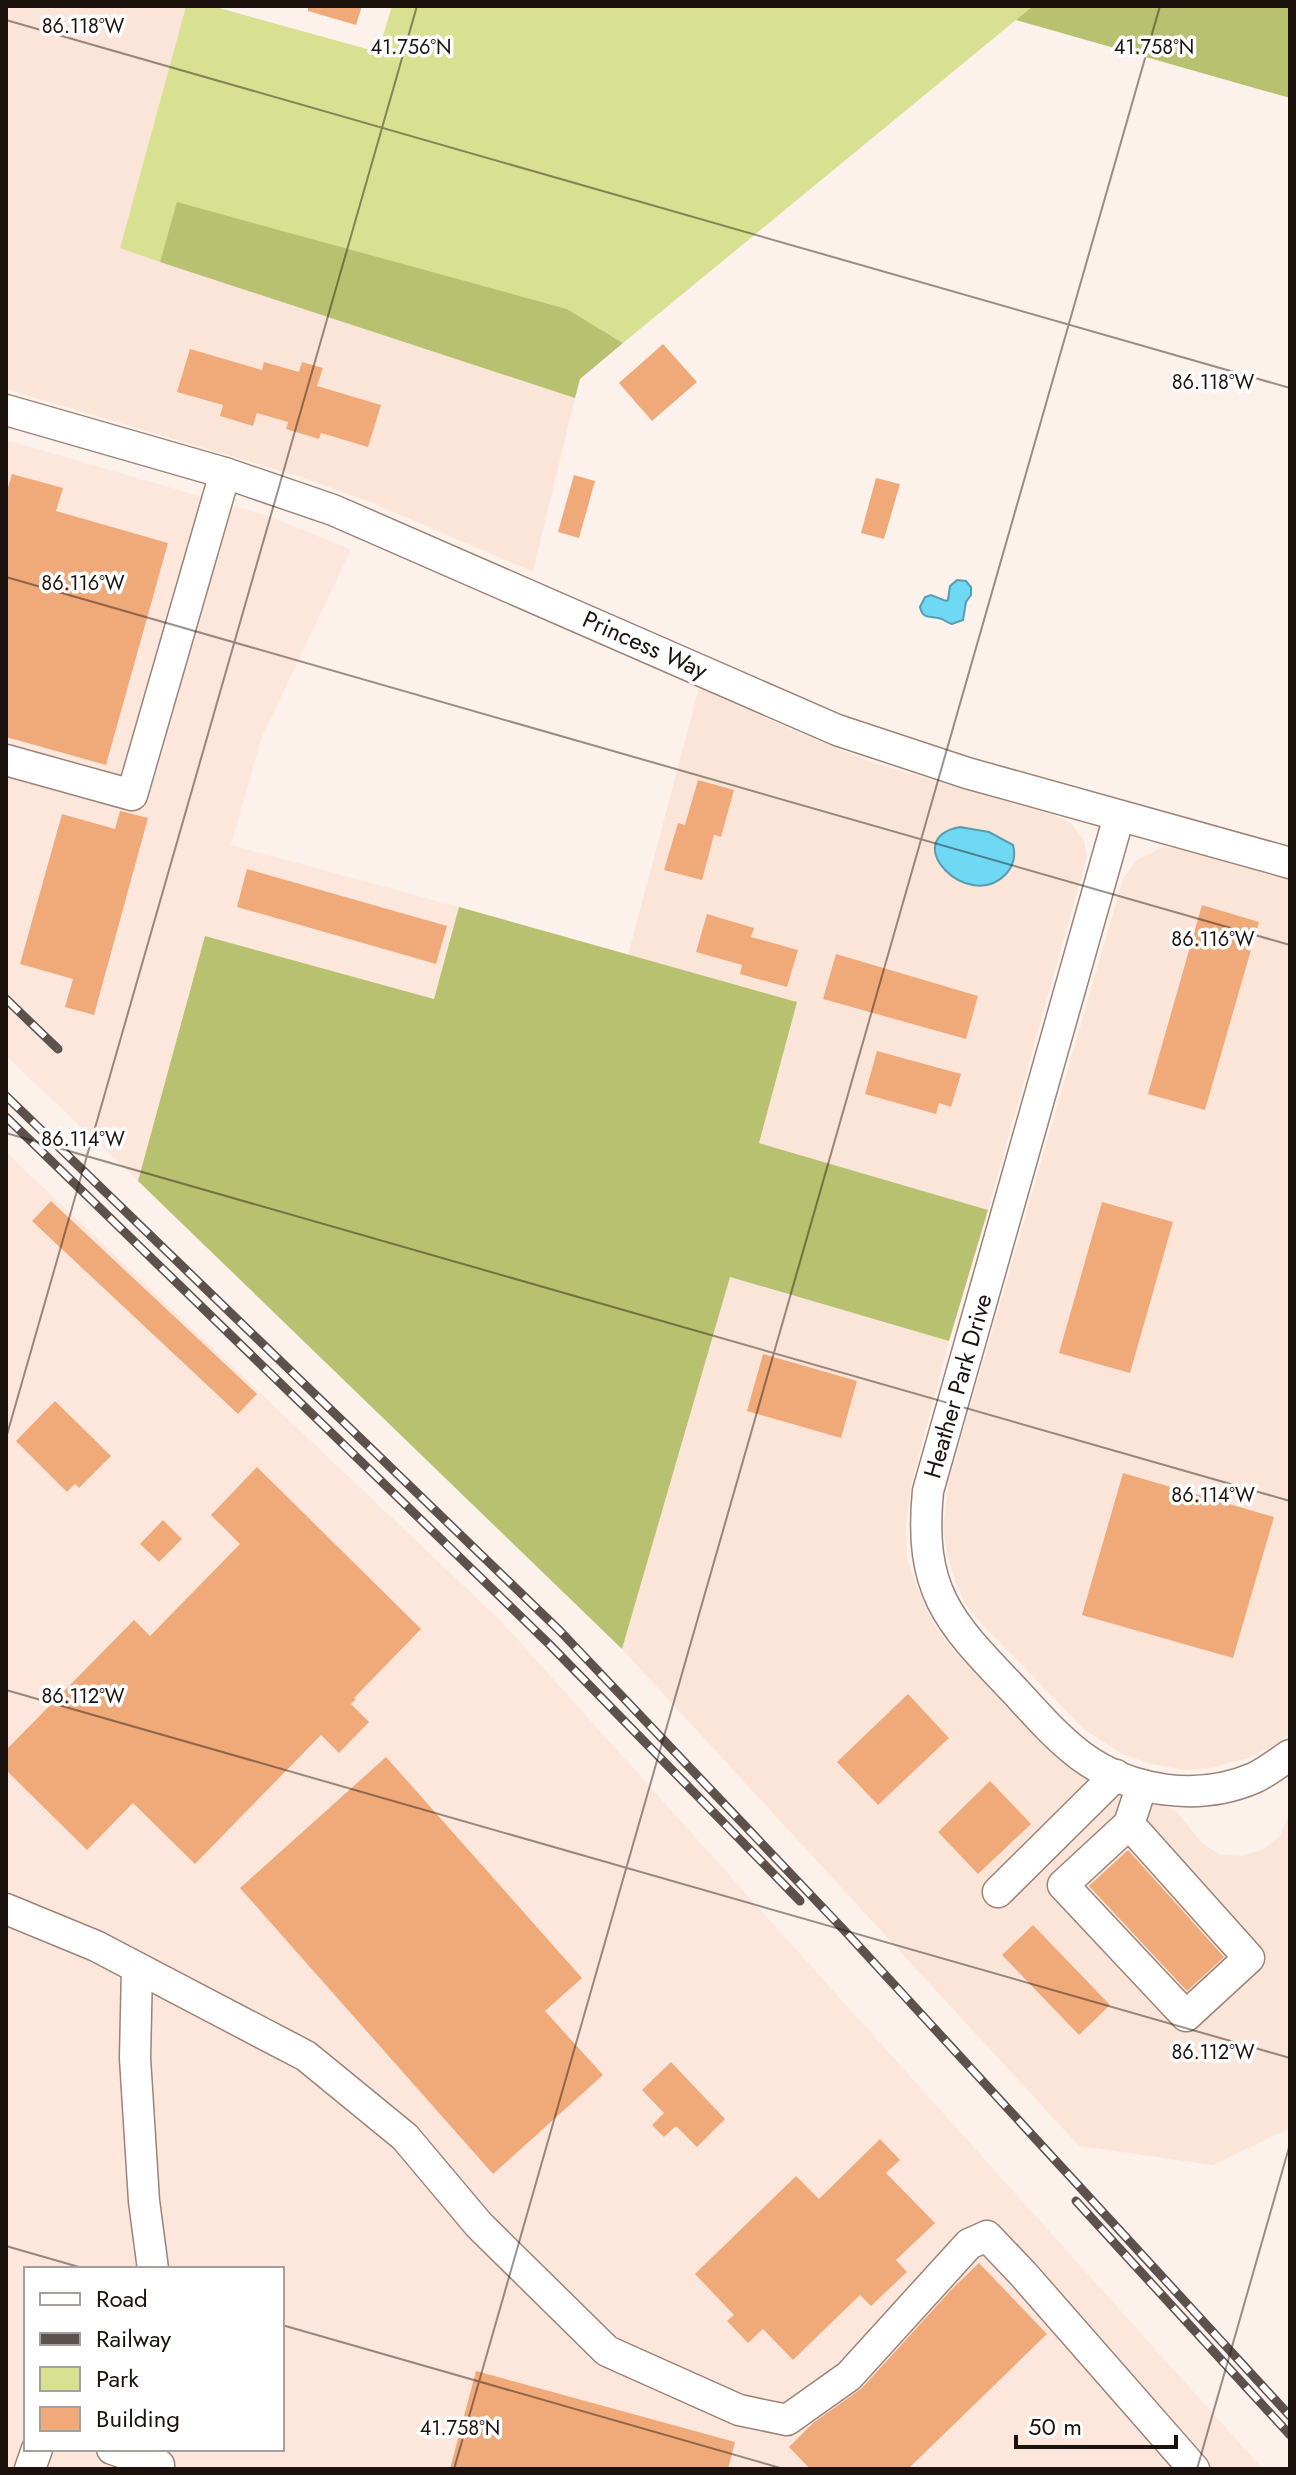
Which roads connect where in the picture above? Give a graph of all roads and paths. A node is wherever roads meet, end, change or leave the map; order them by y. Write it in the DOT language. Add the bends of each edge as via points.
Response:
graph roads {
  1 [pos="6,410"];
  2 [pos="225,473"];
  3 [pos="6,760"];
  4 [pos="1119,816"];
  5 [pos="1290,863"];
  6 [pos="1290,1755"];
  7 [pos="1129,1780"];
  8 [pos="1129,1824"];
  9 [pos="998,1892"];
  10 [pos="6,1909"];
  11 [pos="137,1969"];
  12 [pos="153,2267"];
  13 [pos="120,2451"];
  14 [pos="161,2461"];
  15 [pos="1194,2469"];
  1 -- 2 [label="street, Princess Way"];
  2 -- 3 [label="street" via="132,795"];
  2 -- 4 [label="street, Princess Way" via="333,510 837,730"];
  4 -- 5 [label="street, Princess Way"];
  4 -- 7 [label="street, Heather Park Drive" via="928,1491 925,1524 933,1581 962,1635 1082,1756"];
  6 -- 7 [label="street, Heather Park Drive" via="1235,1795 1167,1790"];
  7 -- 8 [label="street"];
  7 -- 9 [label="street"];
  8 -- 8 [label="street" via="1249,1958 1186,2016 1063,1885"];
  10 -- 11 [label="street"];
  11 -- 12 [label="street" via="136,2074"];
  11 -- 15 [label="street" via="306,2056 405,2137 479,2225 607,2351 739,2410 787,2420 849,2376 969,2244 987,2236"];
  13 -- 14 [label="street"];
}
